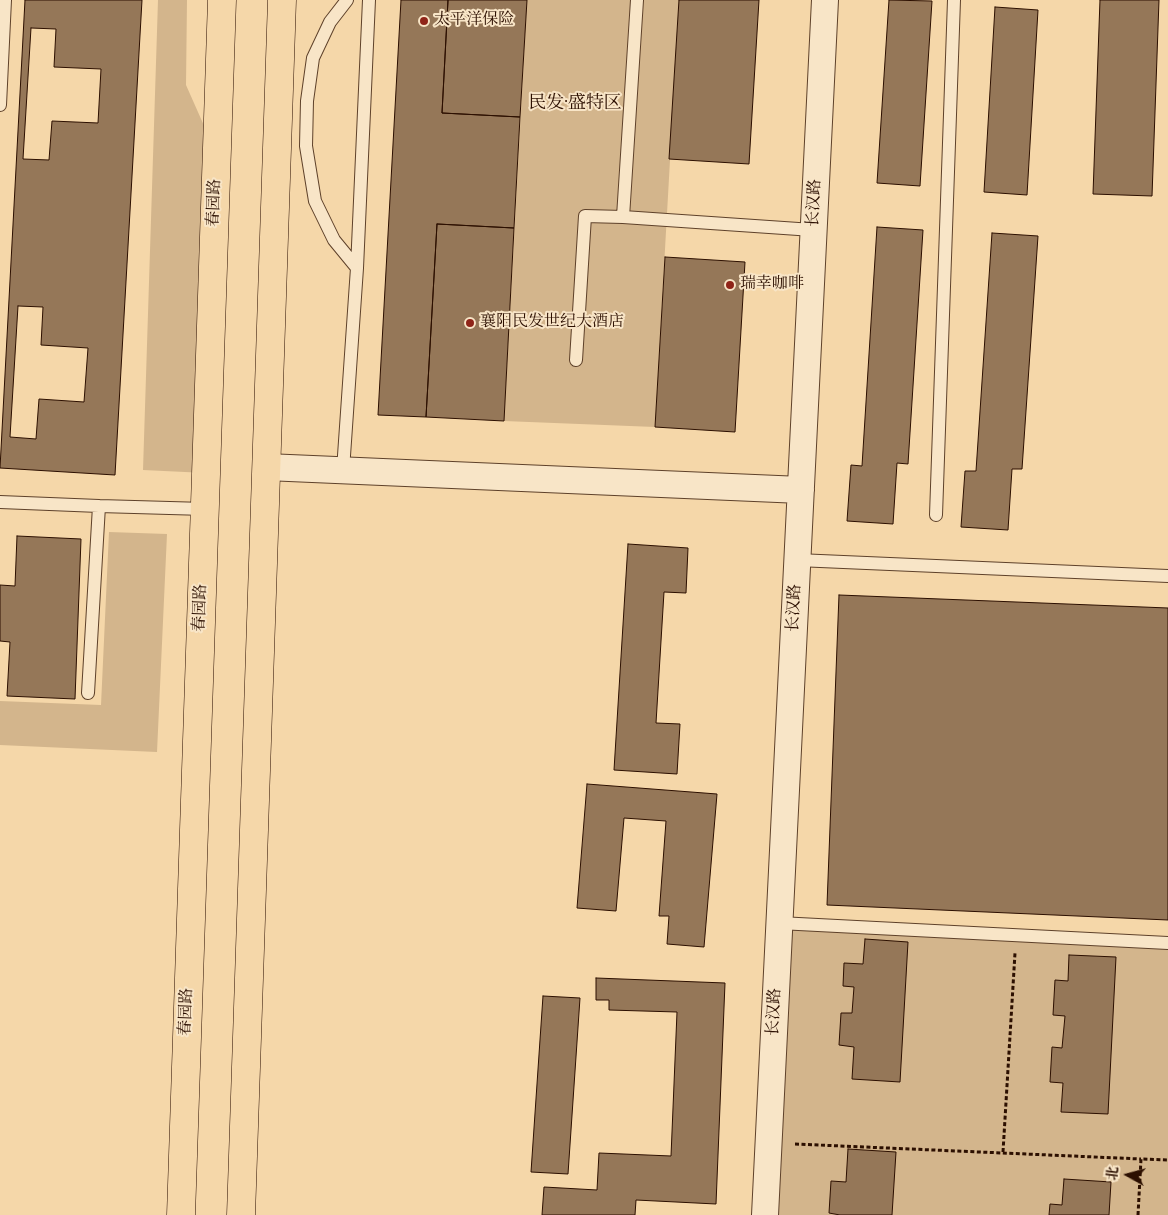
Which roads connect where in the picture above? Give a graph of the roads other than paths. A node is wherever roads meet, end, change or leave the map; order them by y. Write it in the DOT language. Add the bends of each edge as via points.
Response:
graph roads {
  1 [pos="5,0"];
  2 [pos="222,0"];
  3 [pos="282,0"];
  4 [pos="347,0"];
  5 [pos="370,0"];
  6 [pos="637,0"];
  7 [pos="825,0"];
  8 [pos="954,0"];
  9 [pos="0,106"];
  10 [pos="292,126"];
  11 [pos="623,217"];
  12 [pos="814,230"];
  13 [pos="357,268"];
  14 [pos="576,360"];
  15 [pos="266,467"];
  16 [pos="343,470"];
  17 [pos="801,490"];
  18 [pos="0,502"];
  19 [pos="99,506"];
  20 [pos="205,509"];
  21 [pos="936,515"];
  22 [pos="797,560"];
  23 [pos="1168,576"];
  24 [pos="88,693"];
  25 [pos="779,923"];
  26 [pos="1168,943"];
  27 [pos="181,1215"];
  28 [pos="241,1215"];
  29 [pos="764,1215"];
  1 -- 9 [label="lane"];
  2 -- 20 [label="main road, 春园路"];
  3 -- 10 [label="main road"];
  4 -- 10 [label="lane" via="330,22 313,58 307,101"];
  5 -- 13 [label="lane"];
  6 -- 11 [label="lane"];
  7 -- 12 [label="street, 长汉路"];
  8 -- 21 [label="lane"];
  10 -- 13 [label="lane" via="306,146 315,201 334,240"];
  10 -- 15 [label="main road"];
  11 -- 12 [label="lane"];
  11 -- 14 [label="lane" via="585,216"];
  12 -- 17 [label="street, 长汉路"];
  13 -- 16 [label="lane"];
  15 -- 16 [label="street"];
  15 -- 28 [label="main road"];
  16 -- 17 [label="street"];
  17 -- 22 [label="street, 长汉路"];
  18 -- 19 [label="lane"];
  19 -- 20 [label="lane"];
  19 -- 24 [label="lane"];
  20 -- 27 [label="main road, 春园路"];
  22 -- 23 [label="lane"];
  22 -- 25 [label="street, 长汉路"];
  25 -- 26 [label="lane"];
  25 -- 29 [label="street, 长汉路"];
}
